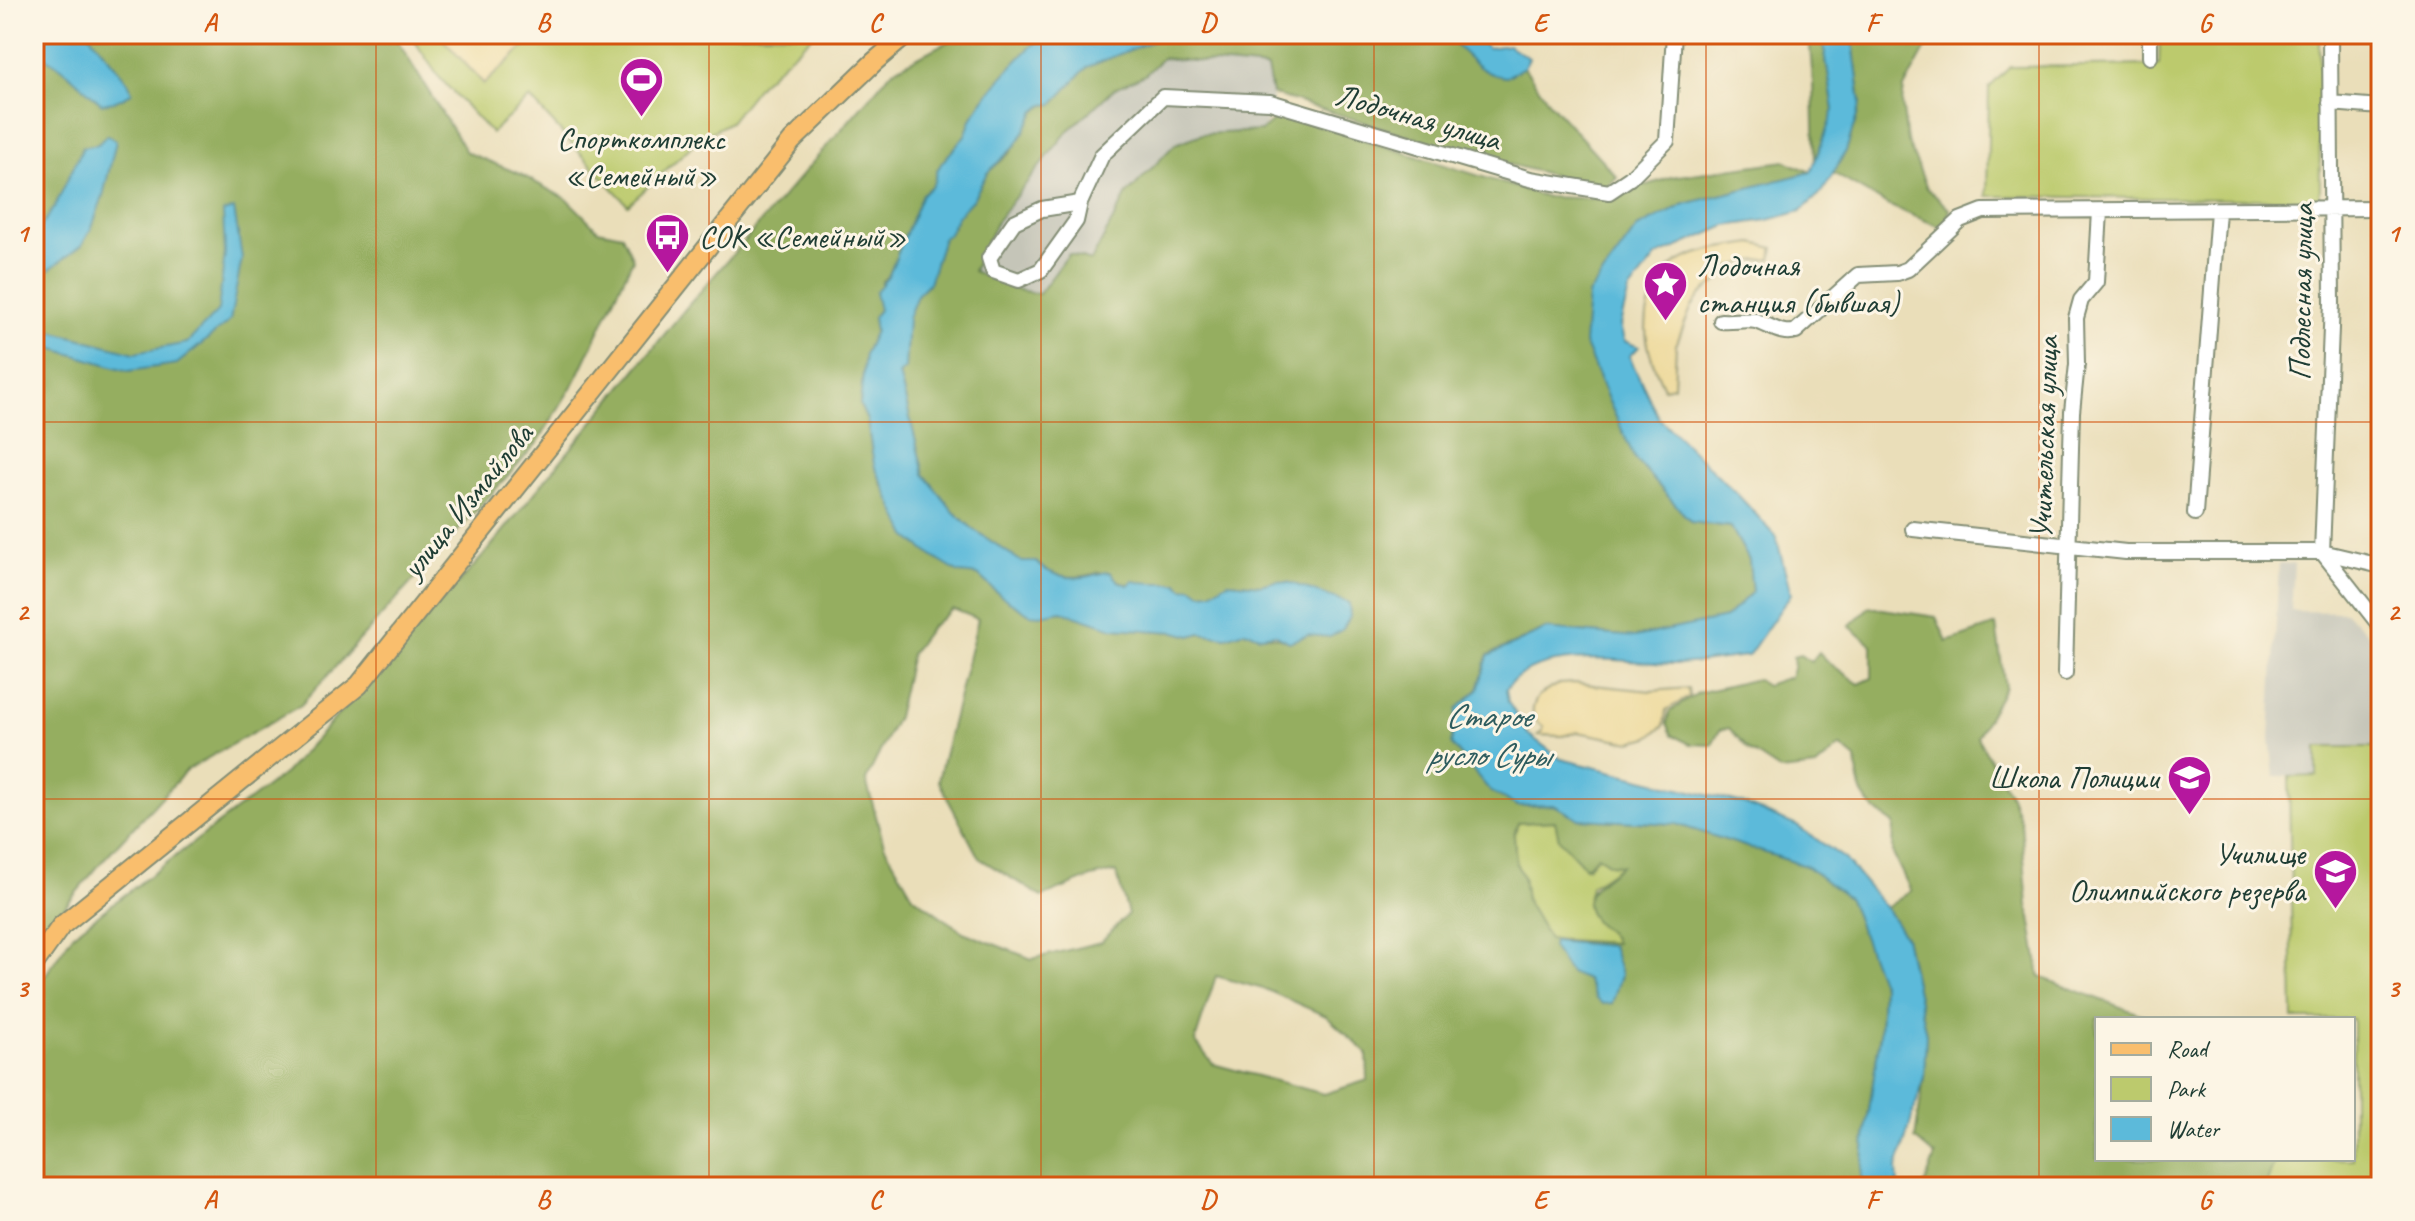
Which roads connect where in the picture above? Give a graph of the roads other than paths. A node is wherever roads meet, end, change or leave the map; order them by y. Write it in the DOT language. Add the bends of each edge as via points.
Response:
graph roads {
  1 [pos="907,34"];
  2 [pos="1674,34"];
  3 [pos="2150,34"];
  4 [pos="2330,34"];
  5 [pos="2150,57"];
  6 [pos="2330,103"];
  7 [pos="2381,107"];
  8 [pos="1080,203"];
  9 [pos="2381,208"];
  10 [pos="2331,209"];
  11 [pos="2100,211"];
  12 [pos="2218,211"];
  13 [pos="1721,321"];
  14 [pos="2195,513"];
  15 [pos="1913,529"];
  16 [pos="2069,546"];
  17 [pos="2322,552"];
  18 [pos="2381,566"];
  19 [pos="2381,627"];
  20 [pos="2065,673"];
  21 [pos="34,964"];
  1 -- 21 [label="main road, улица Измайлова" via="792,141 359,685 61,926"];
  2 -- 8 [label="street, Лодочная улица" via="1667,141 1609,192 1530,179 1270,102 1163,97 1102,155"];
  3 -- 5 [label="street"];
  4 -- 6 [label="street, Подлесная улица"];
  6 -- 7 [label="street"];
  6 -- 10 [label="street, Подлесная улица"];
  8 -- 8 [label="street, Лодочная улица" via="1076,221 1041,270 1019,280 993,271 989,258 1014,222 1042,209"];
  9 -- 10 [label="street"];
  10 -- 12 [label="street"];
  10 -- 17 [label="street, Подлесная улица"];
  11 -- 12 [label="street"];
  11 -- 13 [label="street" via="1983,211 1960,220 1908,269 1858,275 1789,334 1759,322"];
  11 -- 16 [label="street, Учительская улица" via="2096,282 2081,300 2076,318"];
  12 -- 14 [label="street"];
  15 -- 16 [label="street"];
  16 -- 17 [label="street" via="2126,552"];
  16 -- 20 [label="street, Учительская улица"];
  17 -- 18 [label="street"];
  17 -- 19 [label="street"];
}
